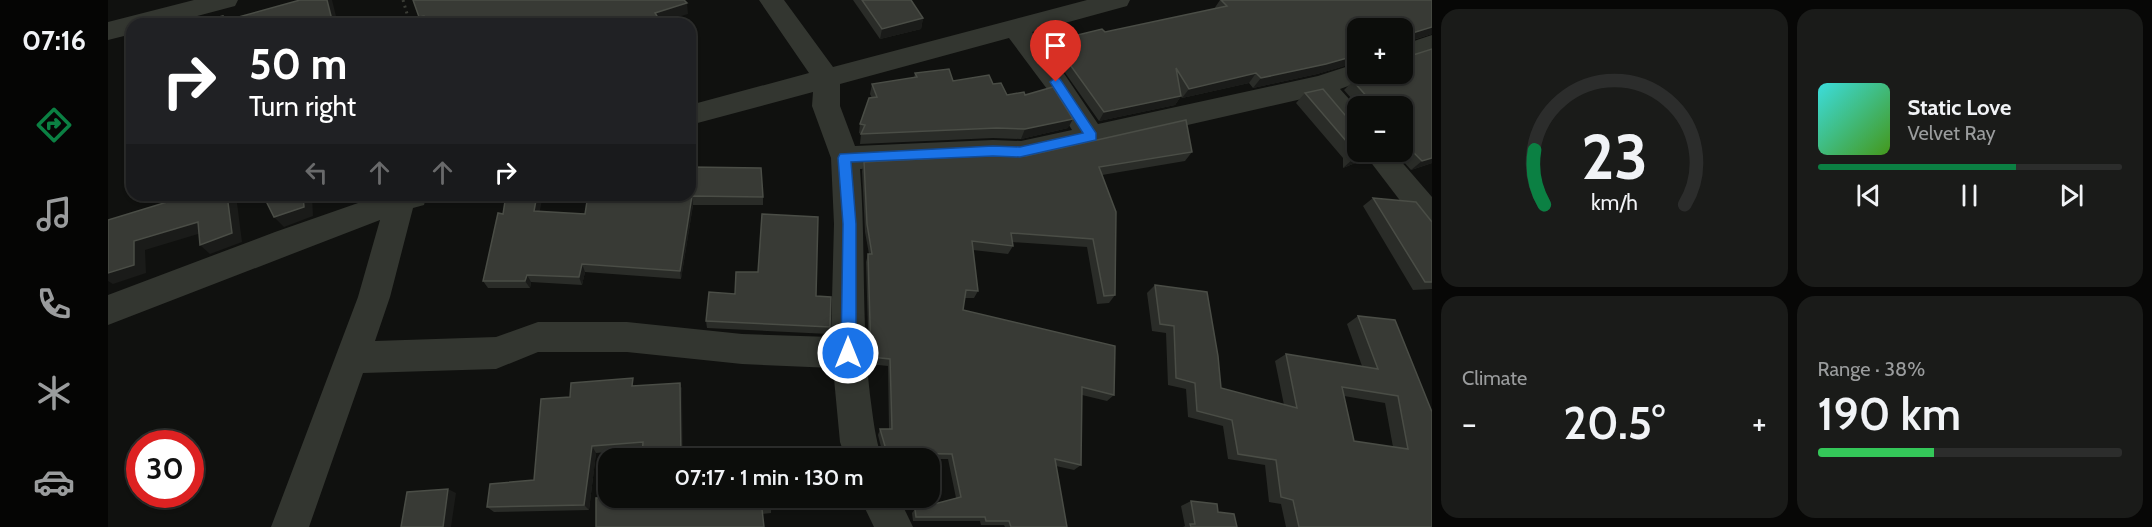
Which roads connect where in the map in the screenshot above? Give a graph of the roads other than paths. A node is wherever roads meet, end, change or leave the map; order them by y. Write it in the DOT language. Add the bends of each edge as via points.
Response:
graph roads {
  1 [pos="226,0"];
  2 [pos="771,0"];
  3 [pos="1118,0"];
  4 [pos="157,18"];
  5 [pos="126,26"];
  6 [pos="1014,27"];
  7 [pos="108,31"];
  8 [pos="1432,44"];
  9 [pos="1413,51"];
  10 [pos="1347,76"];
  11 [pos="827,79"];
  12 [pos="1321,85"];
  13 [pos="696,113"];
  14 [pos="1347,115"];
  15 [pos="1091,136"];
  16 [pos="845,158"];
  17 [pos="1385,162"];
  18 [pos="399,201"];
  19 [pos="407,201"];
  20 [pos="1432,219"];
  21 [pos="108,310"];
  22 [pos="848,353"];
  23 [pos="350,358"];
  24 [pos="860,448"];
  25 [pos="884,508"];
  26 [pos="290,527"];
  27 [pos="894,527"];
  1 -- 4 [label="street"];
  2 -- 11 [label="street"];
  3 -- 6 [label="street"];
  5 -- 7 [label="street"];
  6 -- 11 [label="street"];
  6 -- 15 [label="street"];
  8 -- 9 [label="street"];
  10 -- 12 [label="street"];
  11 -- 13 [label="street"];
  11 -- 16 [label="street" via="826,106"];
  12 -- 14 [label="street"];
  12 -- 15 [label="street"];
  15 -- 16 [label="street" via="1020,152"];
  16 -- 22 [label="street"];
  17 -- 20 [label="street"];
  18 -- 21 [label="street"];
  19 -- 23 [label="street"];
  22 -- 23 [label="street" via="742,349 627,337 538,337 496,353"];
  22 -- 24 [label="street"];
  23 -- 26 [label="street"];
  25 -- 27 [label="street"];
}
